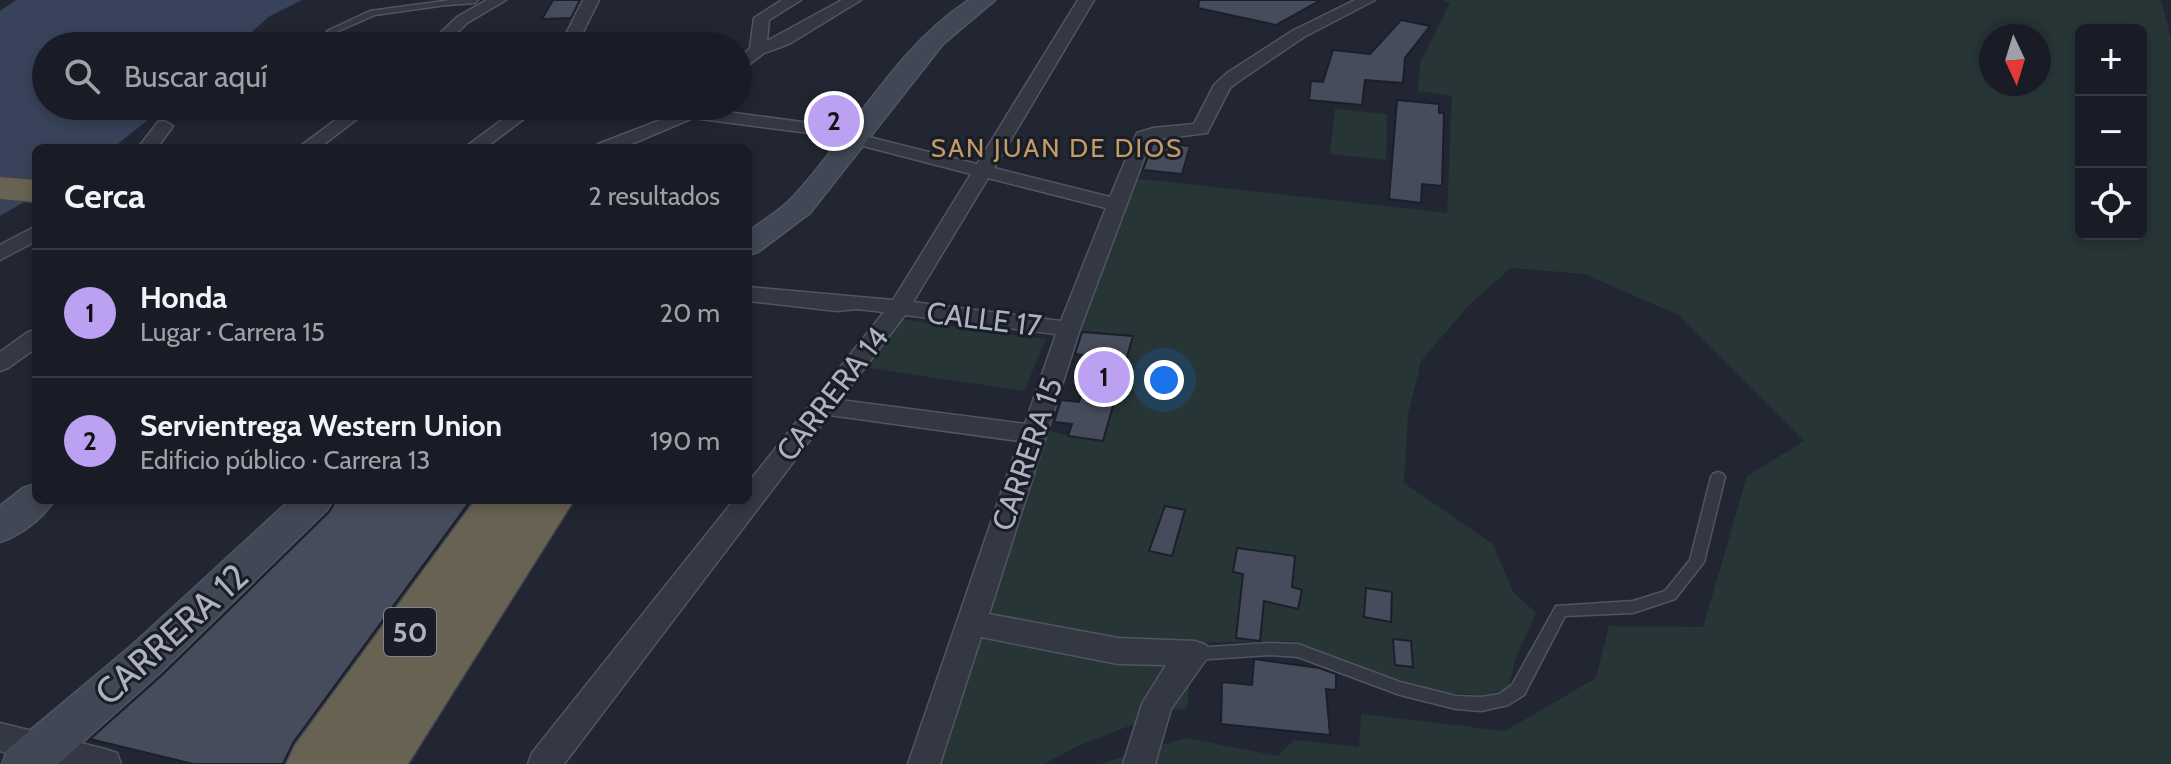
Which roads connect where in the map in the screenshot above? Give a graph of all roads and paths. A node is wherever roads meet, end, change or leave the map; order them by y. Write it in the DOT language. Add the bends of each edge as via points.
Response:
graph roads {
  1 [pos="470,0"];
  2 [pos="498,0"];
  3 [pos="591,0"];
  4 [pos="793,0"];
  5 [pos="853,0"];
  6 [pos="970,0"];
  7 [pos="984,0"];
  8 [pos="1086,0"];
  9 [pos="1367,0"];
  10 [pos="453,1"];
  11 [pos="392,4"];
  12 [pos="462,20"];
  13 [pos="331,31"];
  14 [pos="450,32"];
  15 [pos="575,32"];
  16 [pos="758,50"];
  17 [pos="752,55"];
  18 [pos="752,119"];
  19 [pos="346,120"];
  20 [pos="512,120"];
  21 [pos="676,120"];
  22 [pos="164,126"];
  23 [pos="846,137"];
  24 [pos="150,144"];
  25 [pos="313,144"];
  26 [pos="479,144"];
  27 [pos="615,144"];
  28 [pos="983,171"];
  29 [pos="0,188"];
  30 [pos="32,191"];
  31 [pos="1117,205"];
  32 [pos="752,225"];
  33 [pos="32,234"];
  34 [pos="752,243"];
  35 [pos="0,254"];
  36 [pos="752,281"];
  37 [pos="752,294"];
  38 [pos="857,302"];
  39 [pos="899,308"];
  40 [pos="1069,329"];
  41 [pos="32,340"];
  42 [pos="0,363"];
  43 [pos="822,406"];
  44 [pos="1034,434"];
  45 [pos="1718,477"];
  46 [pos="752,496"];
  47 [pos="32,501"];
  48 [pos="310,504"];
  49 [pos="499,504"];
  50 [pos="546,504"];
  51 [pos="746,504"];
  52 [pos="0,527"];
  53 [pos="970,623"];
  54 [pos="1195,654"];
  55 [pos="0,737"];
  56 [pos="34,756"];
  57 [pos="105,764"];
  58 [pos="316,764"];
  59 [pos="374,764"];
  60 [pos="544,764"];
  61 [pos="924,764"];
  62 [pos="1139,764"];
  1 -- 10 [label="street"];
  2 -- 12 [label="street"];
  3 -- 15 [label="street"];
  4 -- 16 [label="street" via="762,18"];
  5 -- 16 [label="street"];
  6 -- 23 [label="street" via="926,32 886,74"];
  7 -- 23 [label="street" via="935,39 866,121"];
  8 -- 28 [label="street, CARRERA 14"];
  9 -- 31 [label="street, CARRERA 15" via="1298,34 1233,77 1223,85 1201,129 1143,137"];
  10 -- 11 [label="lane"];
  10 -- 12 [label="street"];
  11 -- 13 [label="lane"];
  12 -- 14 [label="street"];
  16 -- 17 [label="street"];
  18 -- 23 [label="street"];
  19 -- 25 [label="street"];
  20 -- 26 [label="street"];
  21 -- 27 [label="street"];
  22 -- 24 [label="street"];
  23 -- 28 [label="street"];
  23 -- 32 [label="street"];
  23 -- 34 [label="street" via="800,207"];
  28 -- 31 [label="street"];
  28 -- 39 [label="street, CARRERA 14"];
  29 -- 30 [label="highway"];
  31 -- 40 [label="street, CARRERA 15"];
  33 -- 35 [label="street"];
  36 -- 38 [label="street" via="842,290"];
  37 -- 38 [label="street"];
  38 -- 39 [label="street, CALLE 17"];
  39 -- 40 [label="street, CALLE 17"];
  39 -- 43 [label="street, CARRERA 14"];
  40 -- 44 [label="street, CARRERA 15"];
  41 -- 42 [label="street"];
  43 -- 44 [label="street"];
  43 -- 46 [label="street, CARRERA 14"];
  44 -- 53 [label="street, CARRERA 15"];
  45 -- 54 [label="lane" via="1697,562 1670,595 1633,607 1561,610 1518,690 1497,704 1398,689 1294,650"];
  47 -- 52 [label="street"];
  48 -- 56 [label="street, CARRERA 12" via="145,660"];
  49 -- 58 [label="highway, 50"];
  50 -- 59 [label="highway, 50"];
  51 -- 60 [label="street, CARRERA 14"];
  53 -- 54 [label="street" via="1118,651"];
  53 -- 61 [label="street, CARRERA 15"];
  54 -- 62 [label="street" via="1165,686 1150,718"];
  55 -- 56 [label="street"];
  56 -- 57 [label="street"];
}
